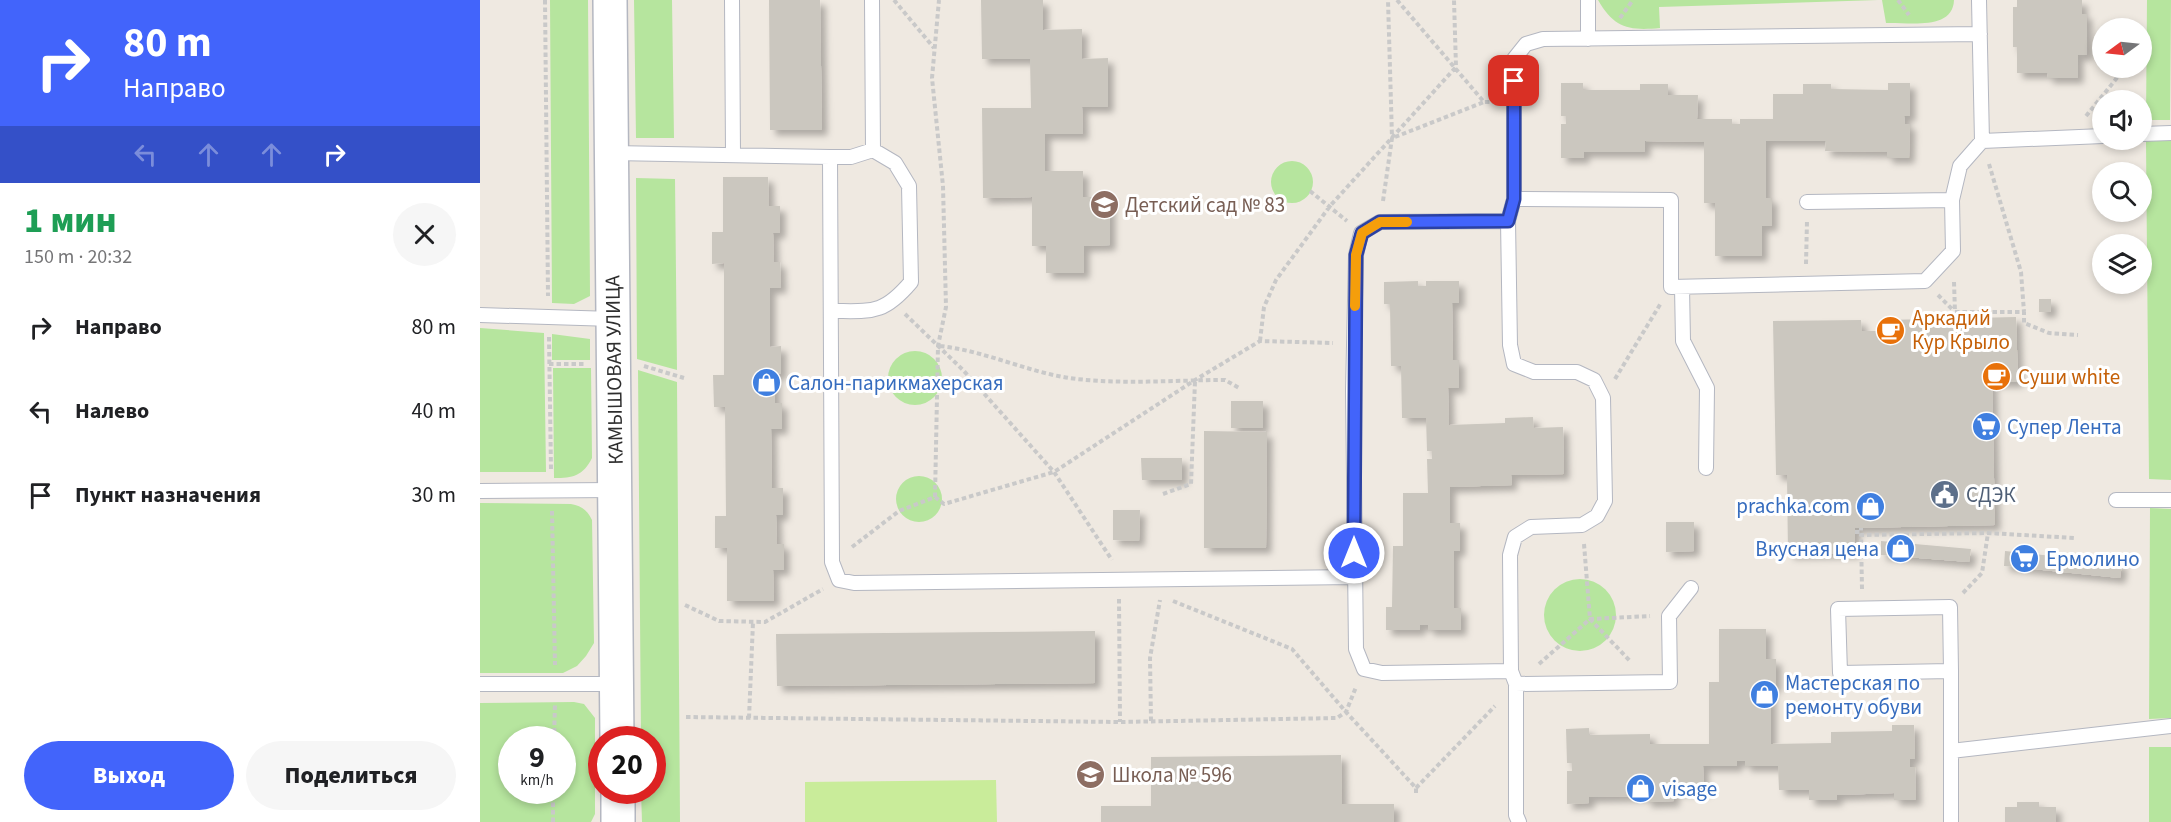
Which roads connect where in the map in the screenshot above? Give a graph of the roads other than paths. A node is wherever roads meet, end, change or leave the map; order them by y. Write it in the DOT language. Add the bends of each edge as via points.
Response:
graph roads {
  1 [pos="610,0"];
  2 [pos="732,0"];
  3 [pos="872,0"];
  4 [pos="1588,0"];
  5 [pos="1979,0"];
  6 [pos="1980,34"];
  7 [pos="1588,39"];
  8 [pos="2171,133"];
  9 [pos="2152,134"];
  10 [pos="2092,136"];
  11 [pos="1982,141"];
  12 [pos="873,150"];
  13 [pos="612,153"];
  14 [pos="734,153"];
  15 [pos="830,157"];
  16 [pos="1514,199"];
  17 [pos="1953,200"];
  18 [pos="1807,202"];
  19 [pos="1508,221"];
  20 [pos="1676,287"];
  21 [pos="831,311"];
  22 [pos="480,315"];
  23 [pos="613,319"];
  24 [pos="1707,468"];
  25 [pos="615,490"];
  26 [pos="480,491"];
  27 [pos="2116,500"];
  28 [pos="2171,500"];
  29 [pos="1354,577"];
  30 [pos="1691,588"];
  31 [pos="1951,671"];
  32 [pos="1514,678"];
  33 [pos="480,684"];
  34 [pos="616,684"];
  35 [pos="617,726"];
  36 [pos="2171,726"];
  37 [pos="1951,751"];
  38 [pos="618,804"];
  39 [pos="618,822"];
  40 [pos="1519,822"];
  41 [pos="1951,822"];
  1 -- 13 [label="street, КАМЫШОВАЯ УЛИЦА"];
  2 -- 14 [label="lane"];
  3 -- 12 [label="lane"];
  4 -- 7 [label="lane"];
  5 -- 6 [label="lane"];
  6 -- 7 [label="lane"];
  6 -- 11 [label="lane"];
  7 -- 16 [label="lane" via="1543,39 1526,44 1514,58"];
  8 -- 9 [label="lane"];
  10 -- 11 [label="lane"];
  11 -- 17 [label="lane" via="1960,166"];
  12 -- 15 [label="lane" via="851,157"];
  12 -- 21 [label="lane" via="895,163 909,186 910,282 893,303 868,311"];
  13 -- 14 [label="lane"];
  13 -- 23 [label="street, КАМЫШОВАЯ УЛИЦА"];
  14 -- 15 [label="lane"];
  15 -- 21 [label="lane"];
  16 -- 19 [label="lane"];
  16 -- 20 [label="lane" via="1671,200"];
  17 -- 18 [label="lane"];
  17 -- 20 [label="lane" via="1953,251 1925,282"];
  19 -- 29 [label="lane" via="1380,222 1362,233 1356,255"];
  19 -- 32 [label="lane" via="1510,345 1514,364 1534,372 1577,372 1594,380 1603,398 1605,501 1597,516 1582,525 1531,527 1515,537 1510,555"];
  20 -- 24 [label="lane" via="1683,341 1707,388"];
  21 -- 29 [label="lane" via="832,562 839,580 854,583"];
  22 -- 23 [label="lane"];
  23 -- 25 [label="street, КАМЫШОВАЯ УЛИЦА"];
  25 -- 26 [label="lane"];
  25 -- 34 [label="street, КАМЫШОВАЯ УЛИЦА"];
  27 -- 28 [label="lane"];
  29 -- 32 [label="lane" via="1356,649 1364,669"];
  30 -- 32 [label="lane" via="1669,615 1670,682"];
  31 -- 31 [label="lane" via="1950,607 1838,609 1840,673"];
  31 -- 37 [label="lane"];
  32 -- 40 [label="lane"];
  33 -- 34 [label="lane"];
  34 -- 35 [label="street, КАМЫШОВАЯ УЛИЦА"];
  36 -- 37 [label="lane"];
  37 -- 41 [label="lane"];
  38 -- 39 [label="street"];
}
